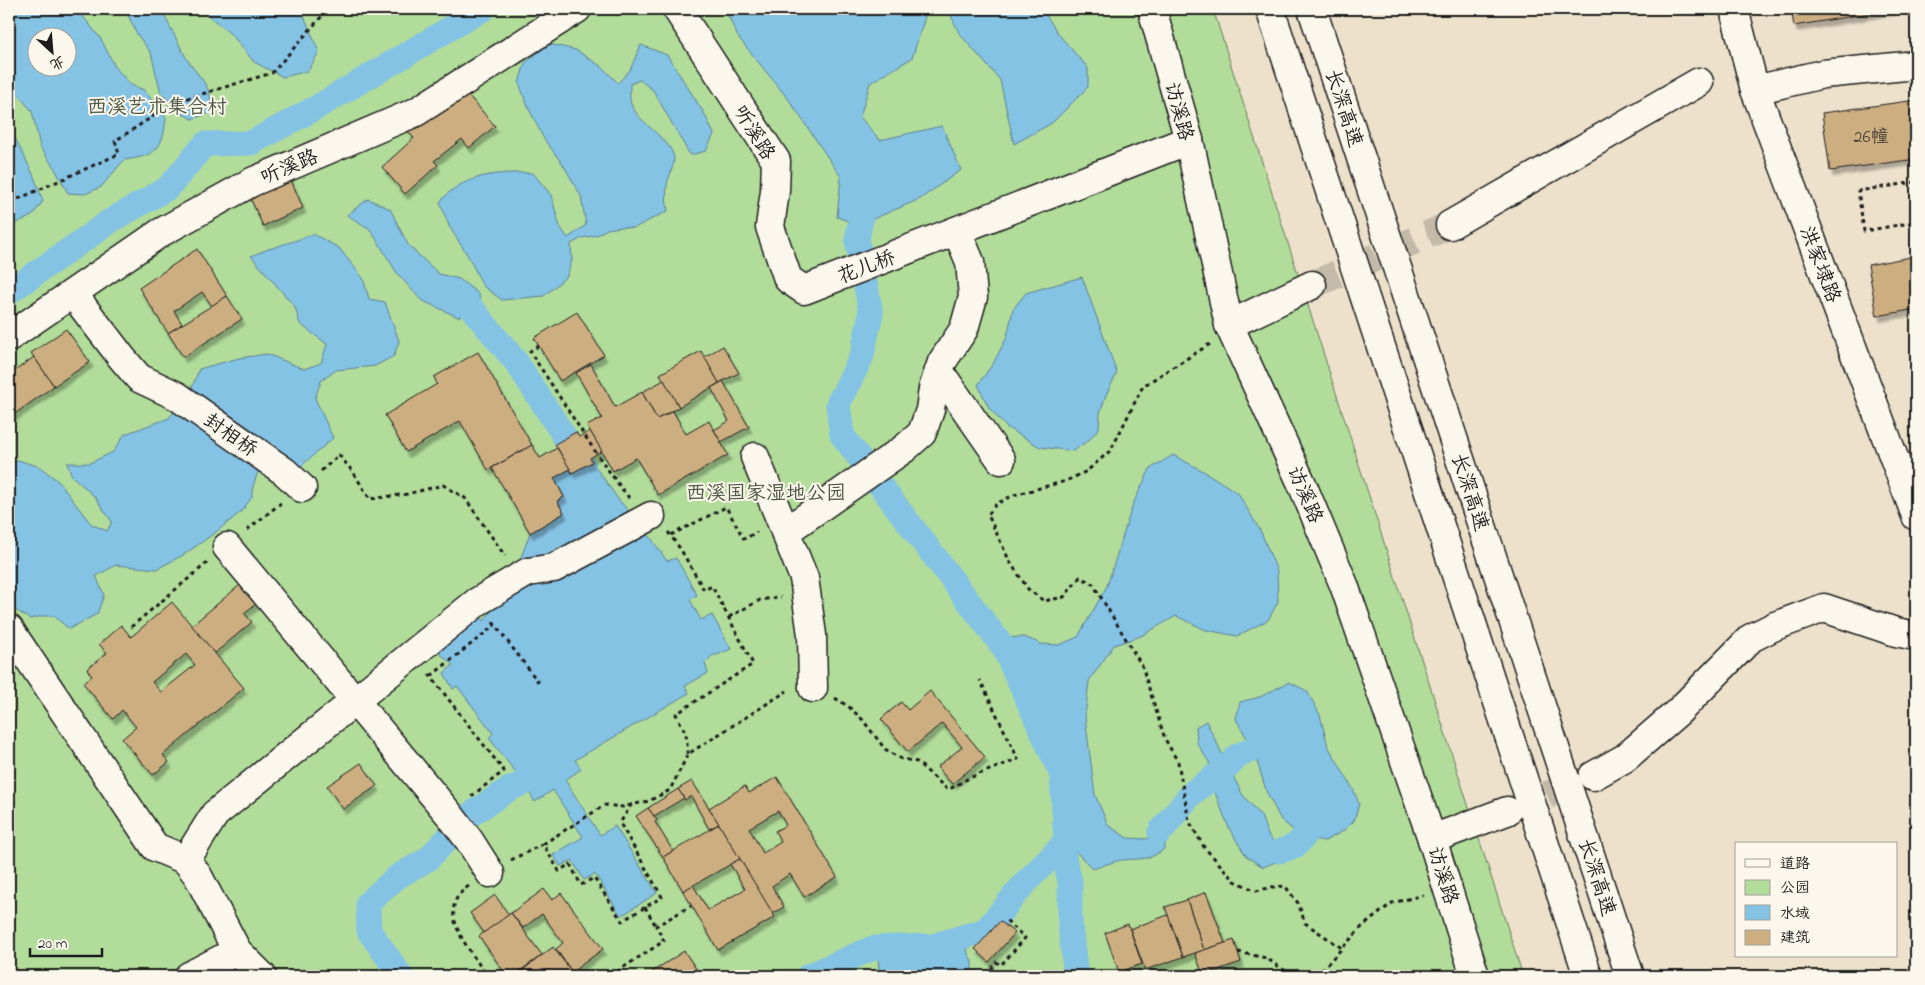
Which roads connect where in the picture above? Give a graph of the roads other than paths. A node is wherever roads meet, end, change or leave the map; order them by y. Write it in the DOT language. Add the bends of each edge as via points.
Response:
graph roads {
  1 [pos="577,9"];
  2 [pos="677,9"];
  3 [pos="1152,9"];
  4 [pos="1270,9"];
  5 [pos="1312,9"];
  6 [pos="1734,9"];
  7 [pos="1916,65"];
  8 [pos="1699,82"];
  9 [pos="1755,90"];
  10 [pos="1189,140"];
  11 [pos="1450,225"];
  12 [pos="957,231"];
  13 [pos="1312,285"];
  14 [pos="804,290"];
  15 [pos="73,294"];
  16 [pos="1231,328"];
  17 [pos="9,337"];
  18 [pos="939,371"];
  19 [pos="755,457"];
  20 [pos="1001,460"];
  21 [pos="293,480"];
  22 [pos="651,516"];
  23 [pos="1916,516"];
  24 [pos="782,526"];
  25 [pos="227,547"];
  26 [pos="9,629"];
  27 [pos="1916,636"];
  28 [pos="813,688"];
  29 [pos="355,701"];
  30 [pos="1593,776"];
  31 [pos="1507,811"];
  32 [pos="1432,839"];
  33 [pos="186,860"];
  34 [pos="490,874"];
  35 [pos="237,951"];
  36 [pos="189,976"];
  37 [pos="262,976"];
  38 [pos="1475,976"];
  39 [pos="1588,976"];
  40 [pos="1630,976"];
  1 -- 15 [label="main road, 听溪路" via="416,112 252,182 160,233"];
  2 -- 14 [label="main road, 听溪路" via="776,161 770,227 788,279"];
  3 -- 10 [label="main road, 访溪路"];
  4 -- 39 [label="main road, 长深高速"];
  5 -- 40 [label="main road, 长深高速"];
  6 -- 9 [label="main road, 洪家埭路"];
  7 -- 9 [label="main road" via="1823,74"];
  8 -- 11 [label="main road"];
  9 -- 23 [label="main road, 洪家埭路"];
  10 -- 12 [label="main road"];
  10 -- 16 [label="main road, 访溪路"];
  12 -- 14 [label="main road, 花儿桥"];
  12 -- 18 [label="main road" via="970,262 973,296 964,329"];
  13 -- 16 [label="main road"];
  15 -- 17 [label="main road, 听溪路"];
  15 -- 21 [label="main road, 封相桥" via="139,378 177,396"];
  16 -- 32 [label="main road, 访溪路" via="1344,585"];
  18 -- 20 [label="main road"];
  18 -- 24 [label="main road" via="922,433 835,495"];
  19 -- 24 [label="main road"];
  22 -- 29 [label="main road" via="554,568 523,575 477,602"];
  24 -- 28 [label="main road" via="804,578 812,635"];
  25 -- 29 [label="main road"];
  26 -- 33 [label="main road" via="155,847"];
  27 -- 30 [label="main road" via="1824,608 1774,626 1751,638 1678,712 1625,758"];
  29 -- 33 [label="main road" via="215,814"];
  29 -- 34 [label="main road" via="449,814"];
  31 -- 32 [label="main road"];
  32 -- 38 [label="main road, 访溪路"];
  33 -- 35 [label="main road" via="198,876"];
  35 -- 36 [label="main road"];
  35 -- 37 [label="main road"];
}
